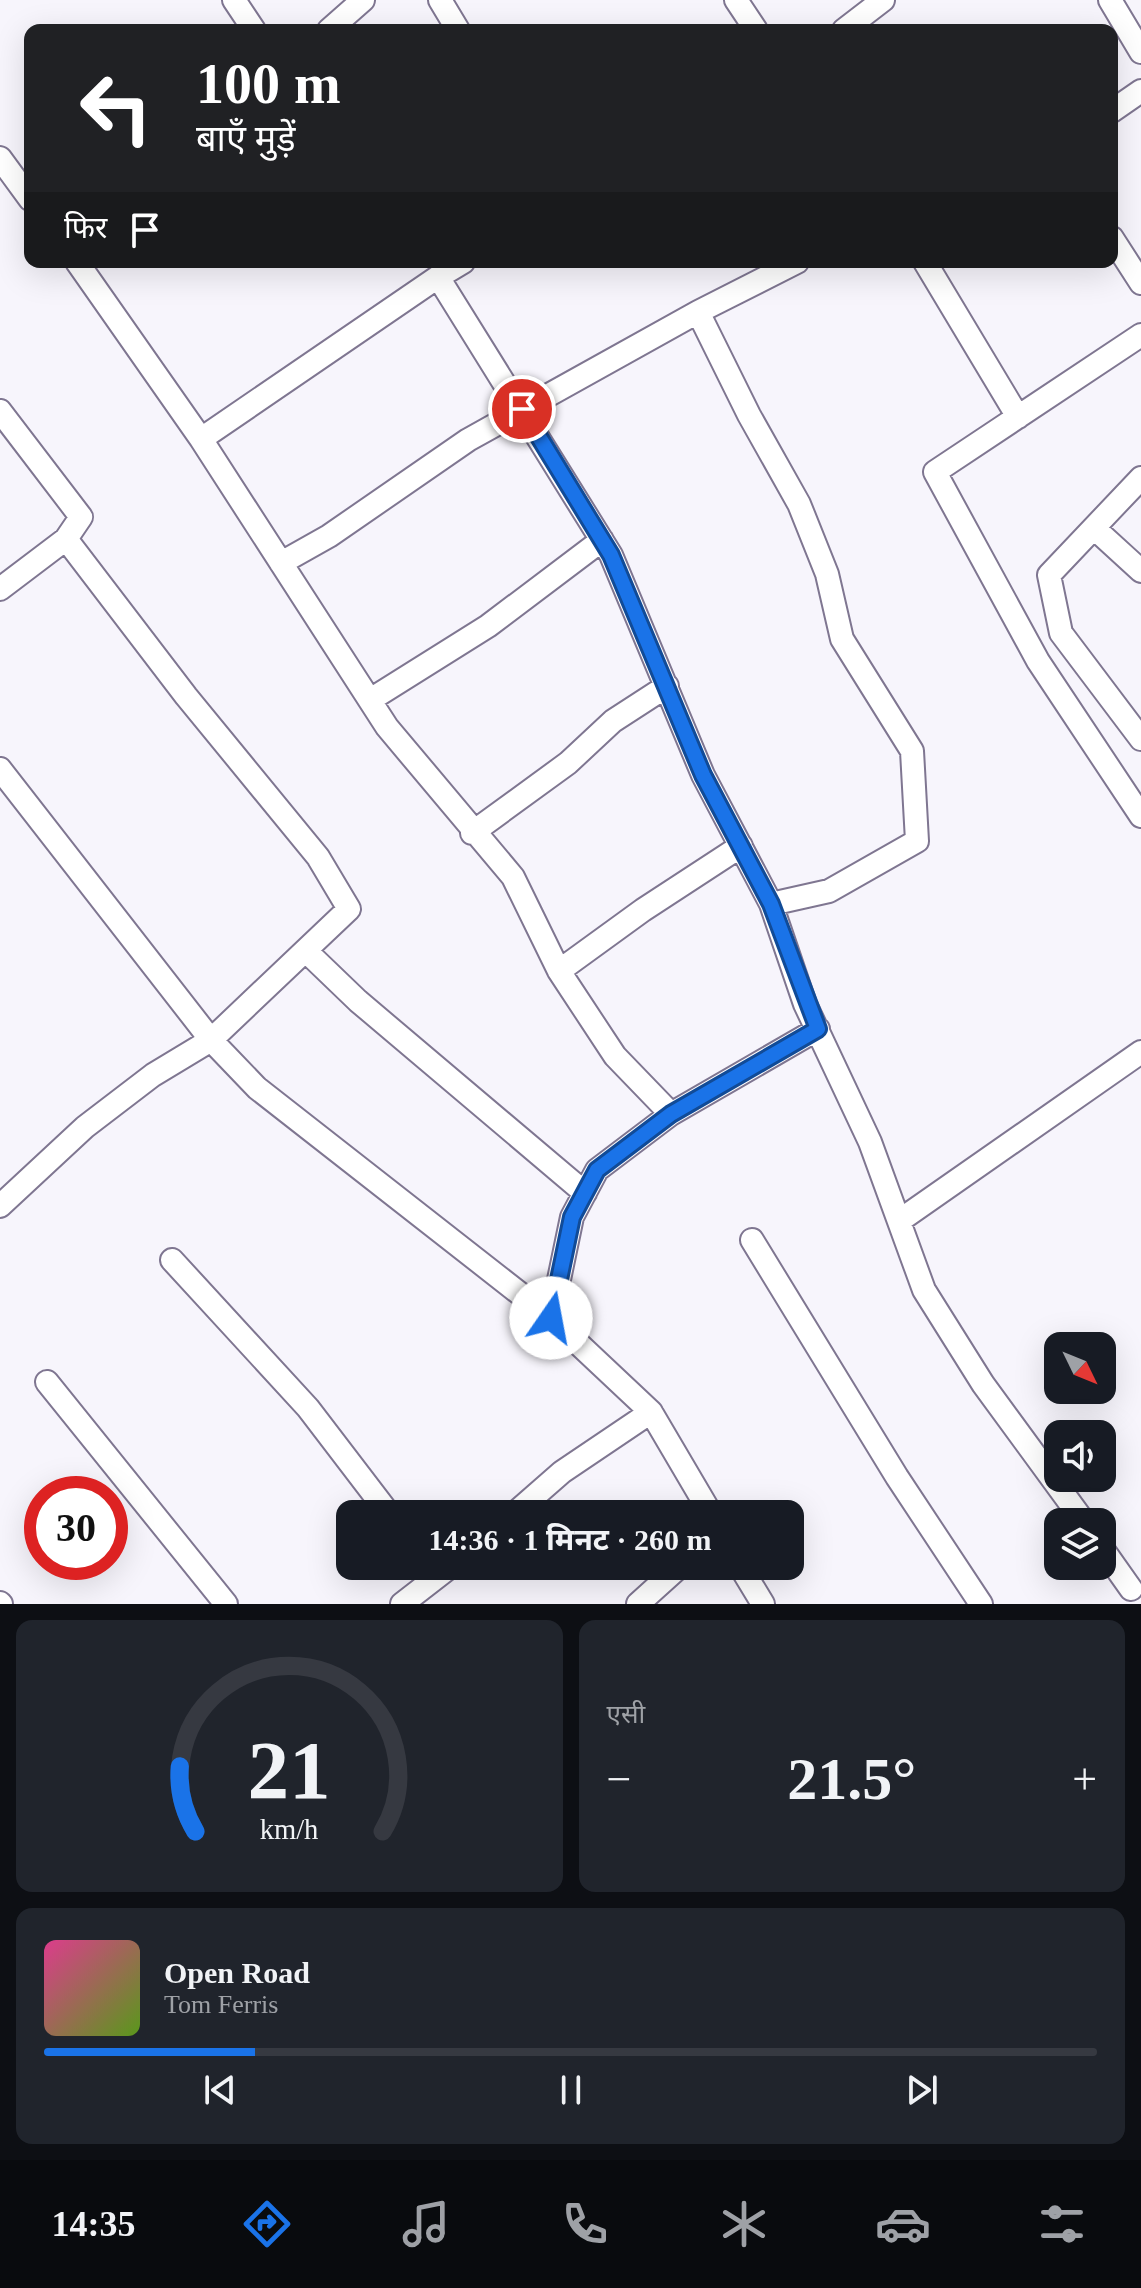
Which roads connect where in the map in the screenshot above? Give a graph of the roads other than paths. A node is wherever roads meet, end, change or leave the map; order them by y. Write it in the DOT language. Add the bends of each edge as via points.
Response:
graph roads {
  1 [pos="234,0"];
  2 [pos="363,0"];
  3 [pos="440,0"];
  4 [pos="736,0"];
  5 [pos="883,0"];
  6 [pos="1110,0"];
  7 [pos="250,24"];
  8 [pos="336,24"];
  9 [pos="454,24"];
  10 [pos="752,24"];
  11 [pos="852,24"];
  12 [pos="1141,52"];
  13 [pos="1141,91"];
  14 [pos="1118,107"];
  15 [pos="0,158"];
  16 [pos="24,191"];
  17 [pos="1118,247"];
  18 [pos="81,268"];
  19 [pos="453,268"];
  20 [pos="785,268"];
  21 [pos="929,268"];
  22 [pos="438,277"];
  23 [pos="1141,283"];
  24 [pos="698,312"];
  25 [pos="1141,335"];
  26 [pos="522,409"];
  27 [pos="0,411"];
  28 [pos="1018,417"];
  29 [pos="201,439"];
  30 [pos="1141,478"];
  31 [pos="1094,528"];
  32 [pos="66,539"];
  33 [pos="602,540"];
  34 [pos="281,563"];
  35 [pos="1141,571"];
  36 [pos="0,589"];
  37 [pos="667,686"];
  38 [pos="370,700"];
  39 [pos="1141,739"];
  40 [pos="0,769"];
  41 [pos="1141,816"];
  42 [pos="472,833"];
  43 [pos="741,846"];
  44 [pos="771,904"];
  45 [pos="306,951"];
  46 [pos="559,971"];
  47 [pos="818,1029"];
  48 [pos="211,1040"];
  49 [pos="1141,1052"];
  50 [pos="671,1114"];
  51 [pos="585,1193"];
  52 [pos="0,1206"];
  53 [pos="899,1221"];
  54 [pos="752,1240"];
  55 [pos="172,1260"];
  56 [pos="551,1318"];
  57 [pos="47,1382"];
  58 [pos="651,1412"];
  59 [pos="378,1500"];
  60 [pos="530,1500"];
  61 [pos="703,1500"];
  62 [pos="1074,1508"];
  63 [pos="1116,1569"];
  64 [pos="422,1580"];
  65 [pos="665,1580"];
  66 [pos="748,1580"];
  67 [pos="1130,1590"];
  68 [pos="226,1604"];
  69 [pos="402,1604"];
  70 [pos="638,1604"];
  71 [pos="763,1604"];
  72 [pos="981,1604"];
  1 -- 7 [label="street"];
  2 -- 8 [label="street"];
  3 -- 9 [label="street"];
  4 -- 10 [label="street"];
  5 -- 11 [label="street"];
  6 -- 12 [label="street"];
  13 -- 14 [label="street"];
  15 -- 16 [label="street"];
  17 -- 23 [label="street"];
  18 -- 29 [label="street"];
  19 -- 22 [label="street"];
  20 -- 24 [label="street"];
  21 -- 28 [label="street"];
  22 -- 26 [label="street"];
  22 -- 29 [label="street"];
  24 -- 26 [label="street"];
  24 -- 44 [label="street" via="799,504 827,574 842,639 912,751 917,841 829,891"];
  25 -- 28 [label="street"];
  26 -- 33 [label="street"];
  26 -- 34 [label="street"];
  27 -- 32 [label="street" via="81,517"];
  28 -- 41 [label="street" via="935,472 1038,661"];
  29 -- 34 [label="street"];
  30 -- 31 [label="street"];
  31 -- 35 [label="street"];
  31 -- 39 [label="street" via="1049,575 1061,633"];
  32 -- 36 [label="street"];
  32 -- 45 [label="street" via="318,857 349,909"];
  33 -- 37 [label="street"];
  33 -- 38 [label="street" via="488,626"];
  34 -- 38 [label="street"];
  37 -- 42 [label="street" via="613,721 568,763"];
  37 -- 43 [label="street" via="703,775"];
  38 -- 42 [label="street"];
  40 -- 48 [label="street"];
  42 -- 46 [label="street" via="513,877"];
  43 -- 44 [label="street"];
  43 -- 46 [label="street"];
  44 -- 47 [label="street"];
  45 -- 48 [label="street"];
  45 -- 51 [label="street" via="369,1011"];
  46 -- 50 [label="street" via="615,1056"];
  47 -- 50 [label="street"];
  47 -- 53 [label="street"];
  48 -- 52 [label="street" via="153,1075 85,1127"];
  48 -- 56 [label="street" via="257,1088"];
  49 -- 53 [label="street"];
  50 -- 51 [label="street" via="597,1170"];
  51 -- 56 [label="street" via="572,1217"];
  53 -- 62 [label="street" via="924,1290 983,1384"];
  54 -- 72 [label="street"];
  55 -- 59 [label="street" via="308,1408"];
  56 -- 58 [label="street"];
  57 -- 68 [label="street"];
  58 -- 60 [label="street"];
  58 -- 61 [label="street"];
  63 -- 67 [label="street"];
  64 -- 69 [label="street"];
  65 -- 70 [label="street"];
  66 -- 71 [label="street"];
}
